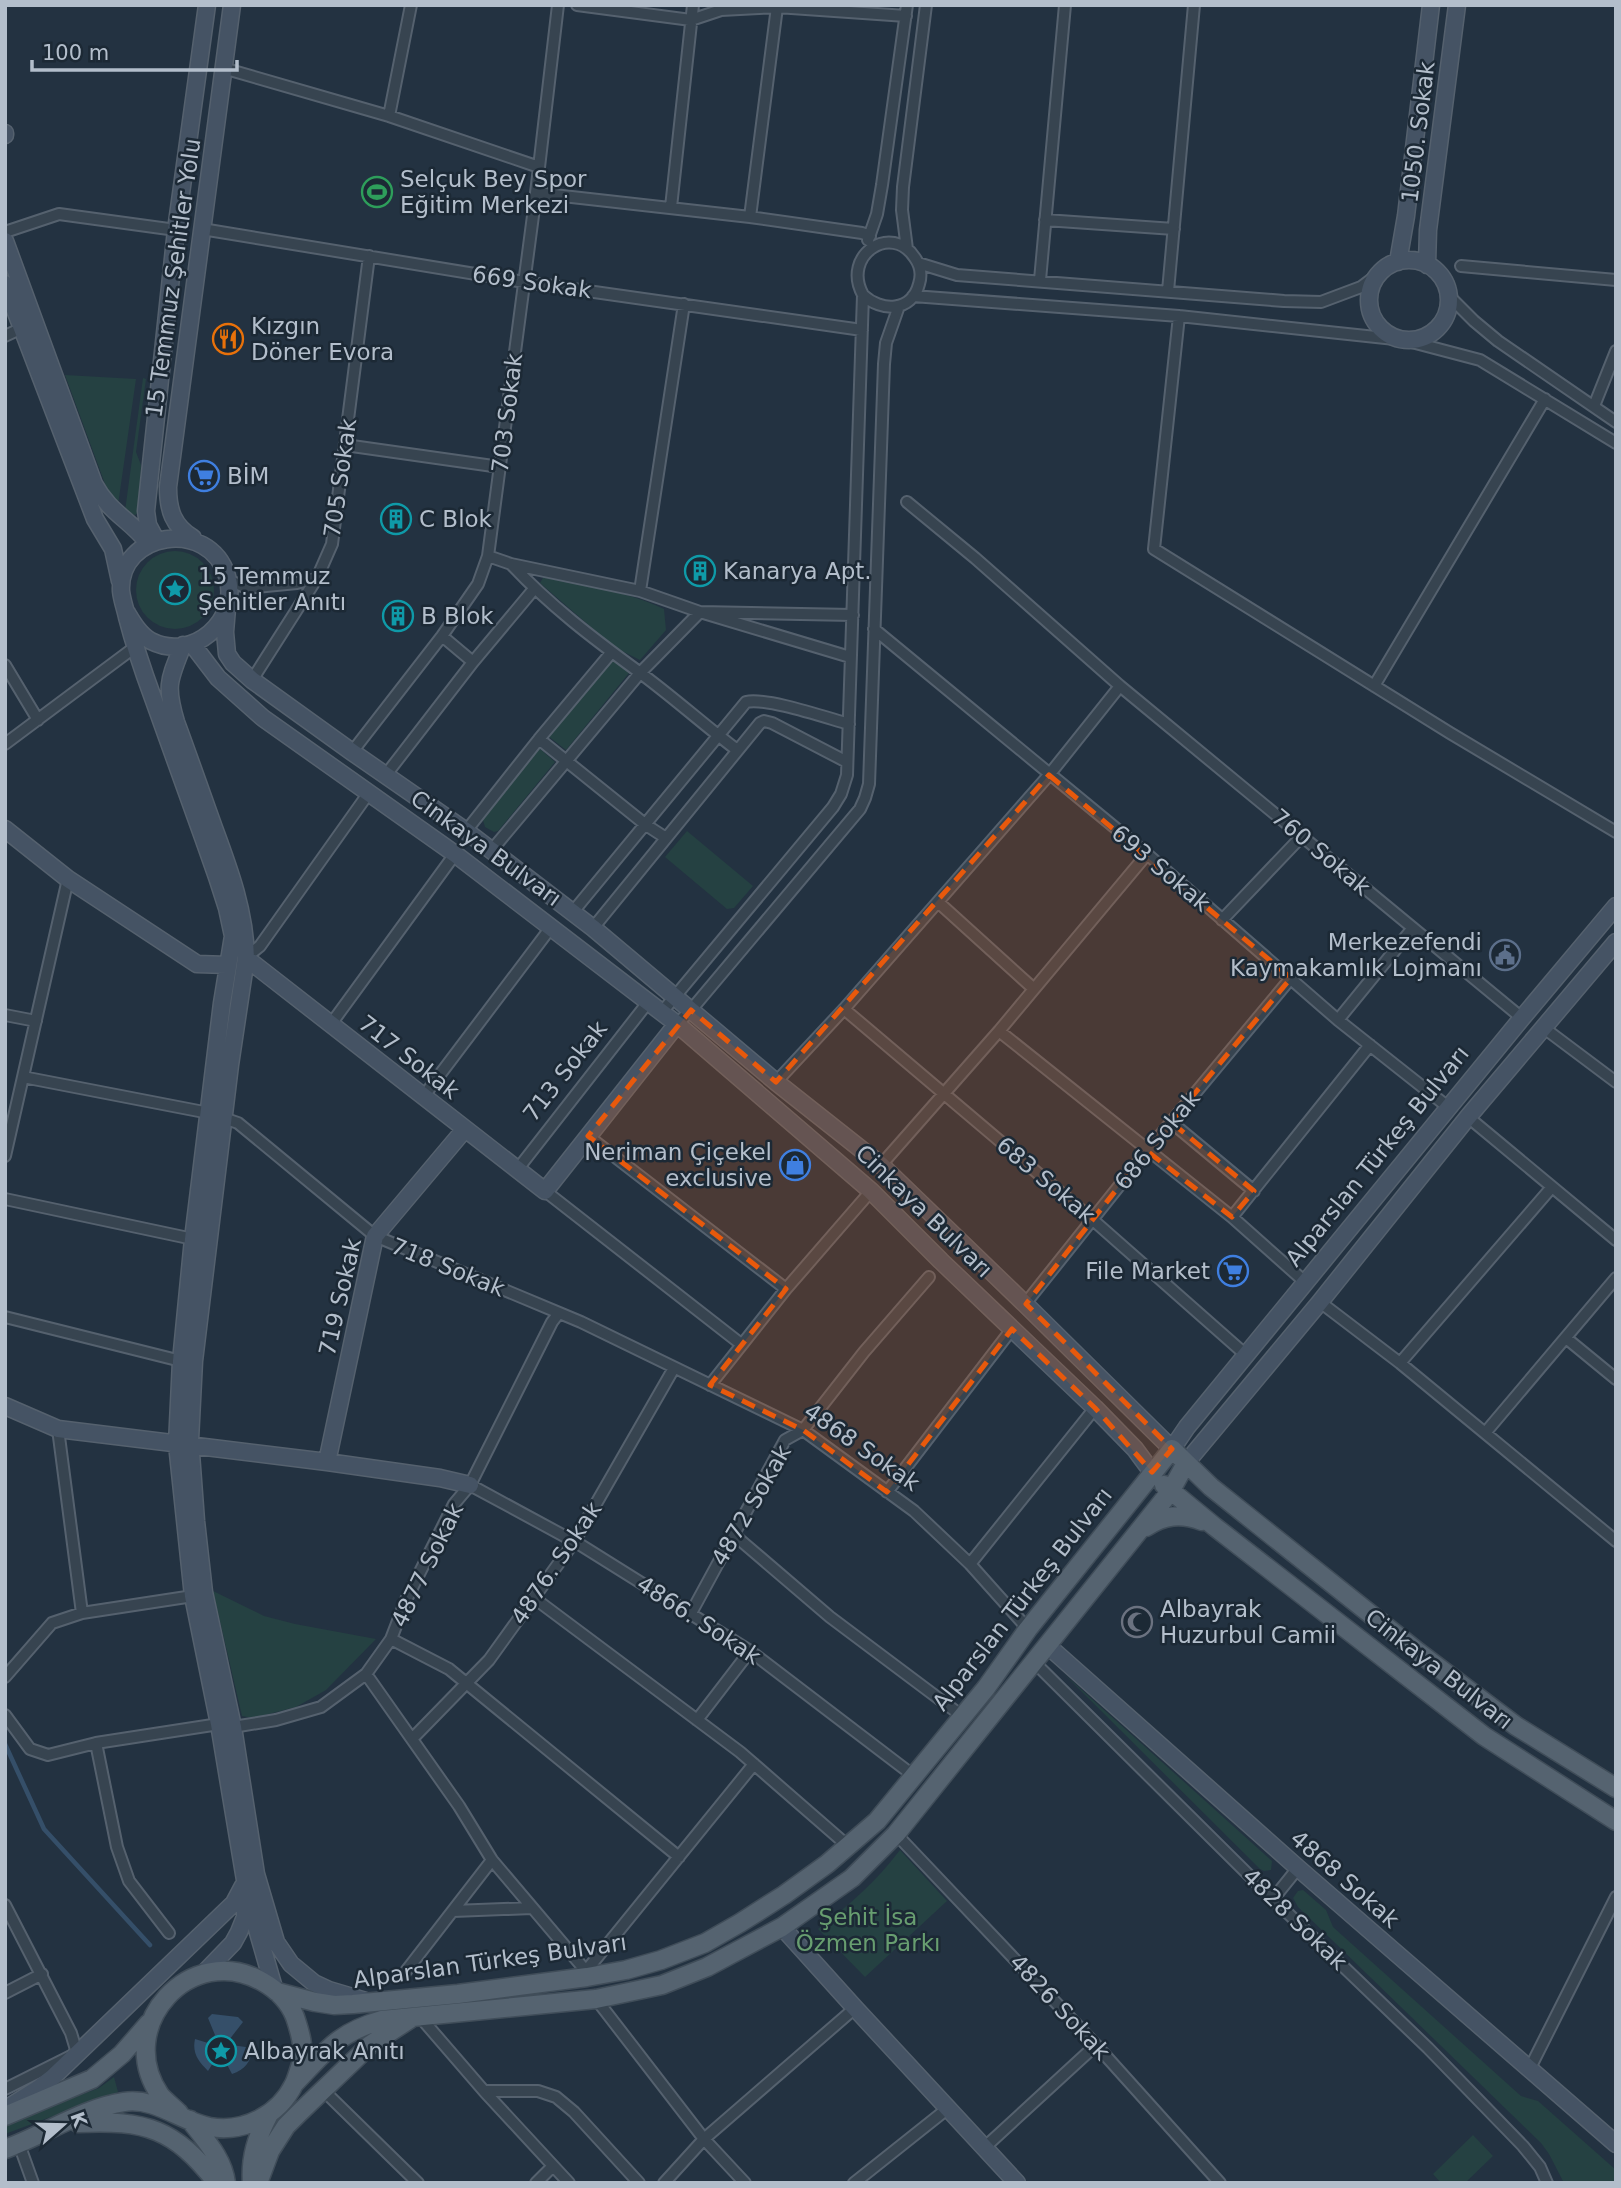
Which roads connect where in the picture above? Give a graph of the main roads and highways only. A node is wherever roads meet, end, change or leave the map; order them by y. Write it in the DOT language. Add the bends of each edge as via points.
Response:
graph roads {
  1 [pos="207,5"];
  2 [pos="232,5"];
  3 [pos="1431,5"];
  4 [pos="1457,5"];
  5 [pos="5,242"];
  6 [pos="1398,262"];
  7 [pos="1427,265"];
  8 [pos="5,284"];
  9 [pos="153,542"];
  10 [pos="201,544"];
  11 [pos="121,587"];
  12 [pos="228,608"];
  13 [pos="127,613"];
  14 [pos="187,645"];
  15 [pos="5,829"];
  16 [pos="1616,906"];
  17 [pos="1613,949"];
  18 [pos="246,958"];
  19 [pos="228,965"];
  20 [pos="677,1024"];
  21 [pos="216,1115"];
  22 [pos="465,1129"];
  23 [pos="5,1406"];
  24 [pos="184,1445"];
  25 [pos="1172,1450"];
  26 [pos="327,1462"];
  27 [pos="1186,1463"];
  28 [pos="1152,1472"];
  29 [pos="470,1485"];
  30 [pos="1170,1492"];
  31 [pos="1215,1527"];
  32 [pos="1137,1533"];
  33 [pos="1047,1645"];
  34 [pos="226,1726"];
  35 [pos="1616,1787"];
  36 [pos="1616,1821"];
  37 [pos="251,1877"];
  38 [pos="782,1927"];
  39 [pos="204,1973"];
  40 [pos="275,1990"];
  41 [pos="372,2002"];
  42 [pos="417,2017"];
  43 [pos="151,2020"];
  44 [pos="295,2083"];
  45 [pos="5,2110"];
  46 [pos="269,2114"];
  47 [pos="5,2116"];
  48 [pos="185,2117"];
  49 [pos="64,2124"];
  50 [pos="1616,2144"];
  51 [pos="12,2146"];
  52 [pos="217,2183"];
  53 [pos="226,2183"];
  54 [pos="252,2183"];
  55 [pos="258,2183"];
  56 [pos="1017,2183"];
  1 -- 9 [label="main road, 15 Temmuz Şehitler Yolu" via="176,230 146,511"];
  2 -- 10 [label="main road, 15 Temmuz Şehitler Yolu" via="168,487 175,523"];
  3 -- 6 [label="main road, 1050. Sokak"];
  4 -- 7 [label="main road, 1050. Sokak"];
  5 -- 9 [label="main road" via="94,484 109,508"];
  6 -- 7 [label="main road"];
  6 -- 7 [label="main road" via="1377,275 1368,301 1377,325 1404,340 1434,332 1447,312 1446,285"];
  8 -- 11 [label="main road" via="95,519 113,549"];
  9 -- 10 [label="main road" via="180,537"];
  9 -- 11 [label="main road" via="127,567"];
  10 -- 12 [label="main road" via="217,557 228,580"];
  11 -- 13 [label="main road"];
  12 -- 14 [label="main road" via="210,634"];
  12 -- 25 [label="main road, Cinkaya Bulvarı" via="227,654 252,680 466,831 593,928 881,1165"];
  13 -- 14 [label="main road" via="150,641 171,647"];
  13 -- 19 [label="main road" via="227,908 233,936"];
  14 -- 18 [label="main road" via="170,680 169,695 233,879 243,918"];
  14 -- 20 [label="main road, Cinkaya Bulvarı" via="263,718 455,854"];
  15 -- 19 [label="main road" via="68,879 197,964"];
  16 -- 25 [label="main road, Alparslan Türkeş Bulvarı"];
  17 -- 27 [label="main road, Alparslan Türkeş Bulvarı" via="1468,1117"];
  18 -- 21 [label="main road"];
  18 -- 22 [label="main road, 717 Sokak"];
  19 -- 21 [label="main road"];
  20 -- 22 [label="main road, 717 Sokak" via="545,1191"];
  20 -- 28 [label="main road, Cinkaya Bulvarı" via="871,1191 1095,1408"];
  21 -- 24 [label="main road"];
  21 -- 24 [label="main road" via="193,1239 181,1361"];
  22 -- 26 [label="main road, 719 Sokak" via="375,1236"];
  23 -- 24 [label="main road" via="58,1429"];
  24 -- 26 [label="main road"];
  24 -- 34 [label="main road"];
  24 -- 34 [label="main road" via="193,1596"];
  25 -- 27 [label="main road, Cinkaya Bulvarı"];
  25 -- 28 [label="main road, Alparslan Türkeş Bulvarı"];
  26 -- 29 [label="main road"];
  27 -- 30 [label="main road, Alparslan Türkeş Bulvarı"];
  27 -- 35 [label="main road, Cinkaya Bulvarı" via="1418,1653 1516,1726"];
  28 -- 30 [label="main road, Cinkaya Bulvarı"];
  28 -- 41 [label="main road, Alparslan Türkeş Bulvarı" via="877,1821 784,1895 705,1943 638,1966 458,1994"];
  30 -- 31 [label="main road, Cinkaya Bulvarı"];
  30 -- 32 [label="main road, Alparslan Türkeş Bulvarı"];
  31 -- 32 [label="main road" via="1181,1515 1163,1518"];
  31 -- 36 [label="main road, Cinkaya Bulvarı" via="1501,1749"];
  32 -- 33 [label="main road, Alparslan Türkeş Bulvarı"];
  33 -- 38 [label="main road, Alparslan Türkeş Bulvarı" via="897,1834 852,1878"];
  33 -- 50 [label="main road, 4868 Sokak"];
  34 -- 37 [label="main road"];
  37 -- 39 [label="main road" via="239,1932"];
  37 -- 40 [label="main road" via="257,1929"];
  37 -- 41 [label="main road" via="276,1942 291,1964 314,1983"];
  37 -- 45 [label="main road" via="234,1903 77,2053 39,2088"];
  38 -- 42 [label="main road, Alparslan Türkeş Bulvarı" via="707,1967 662,1984 596,1999"];
  38 -- 56 [label="main road"];
  39 -- 40 [label="main road" via="229,1970 253,1976"];
  39 -- 43 [label="main road" via="163,1999"];
  40 -- 41 [label="main road, Alparslan Türkeş Bulvarı" via="334,2005"];
  40 -- 44 [label="main road" via="291,2008 301,2032 302,2058"];
  42 -- 44 [label="main road, Alparslan Türkeş Bulvarı" via="382,2020 352,2031"];
  42 -- 55 [label="main road, Alparslan Türkeş Bulvarı" via="370,2045 286,2126"];
  43 -- 47 [label="main road" via="92,2080"];
  43 -- 48 [label="main road" via="145,2046 149,2072 160,2095"];
  44 -- 46 [label="main road"];
  46 -- 48 [label="main road" via="230,2128 210,2127"];
  46 -- 54 [label="main road" via="253,2150"];
  48 -- 49 [label="main road" via="127,2101"];
  48 -- 53 [label="main road" via="217,2154"];
  49 -- 51 [label="main road"];
  49 -- 52 [label="main road" via="127,2123 161,2133 182,2144"];
}
